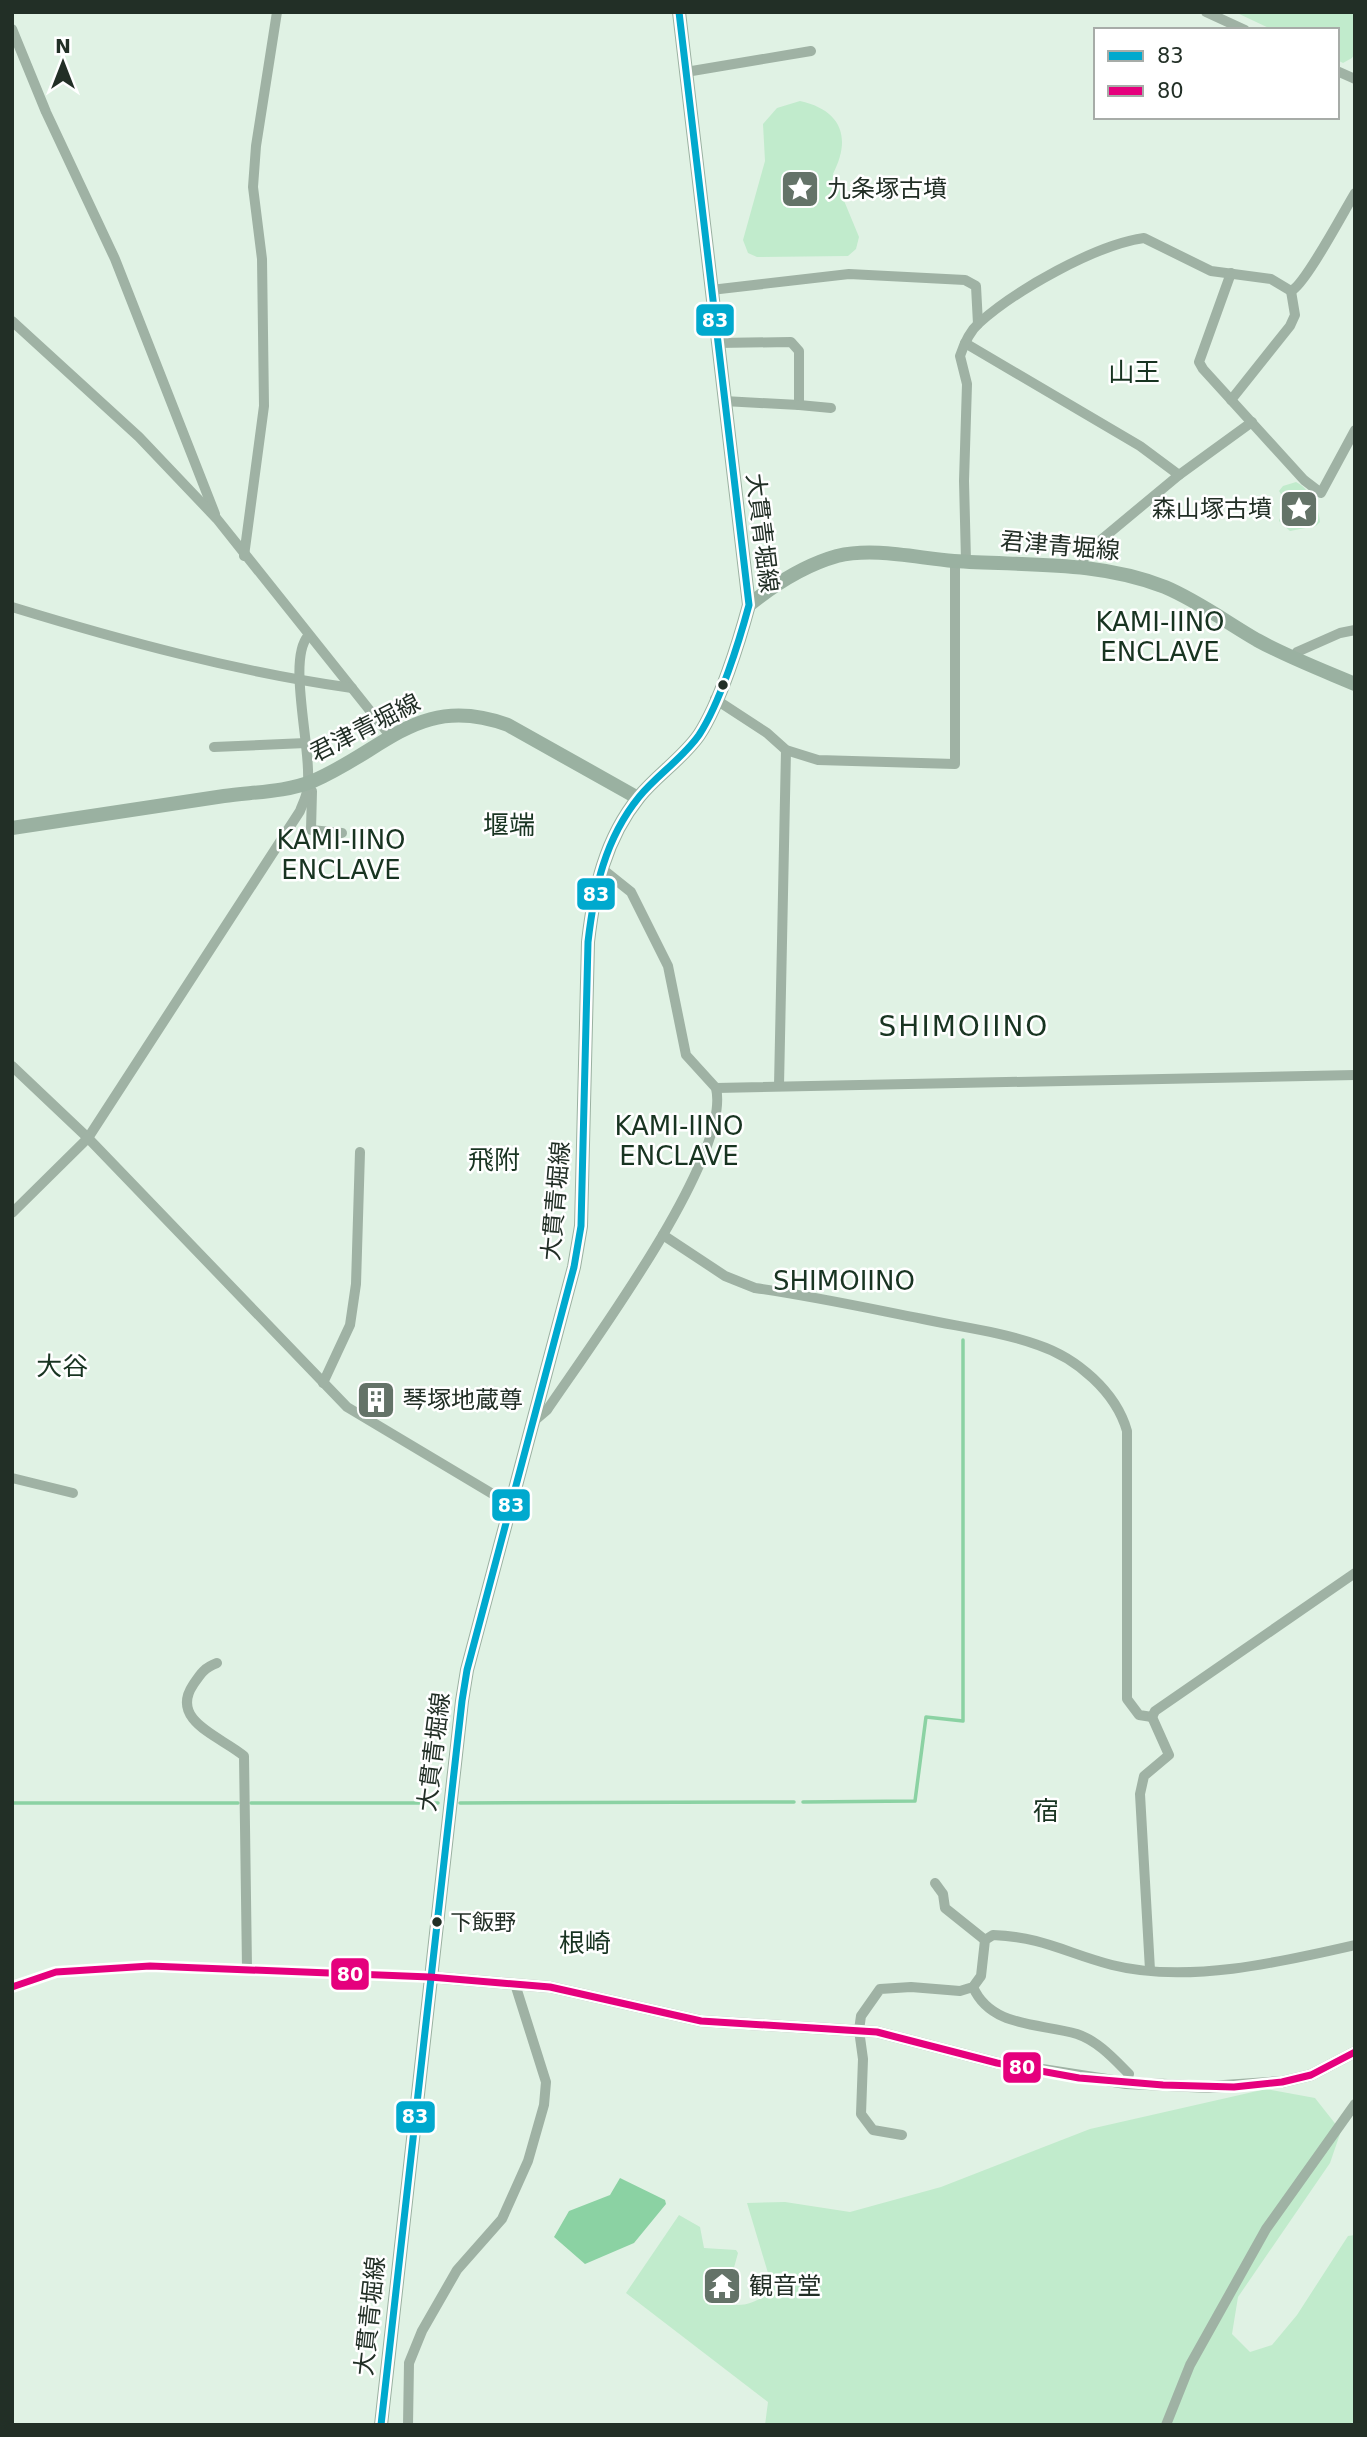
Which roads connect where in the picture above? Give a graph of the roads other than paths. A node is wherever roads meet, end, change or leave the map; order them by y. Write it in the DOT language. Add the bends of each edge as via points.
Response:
graph roads {
  1 [pos="277,12"];
  2 [pos="679,12"];
  3 [pos="1206,12"];
  4 [pos="1241,28"];
  5 [pos="12,29"];
  6 [pos="811,51"];
  7 [pos="686,72"];
  8 [pos="1339,72"];
  9 [pos="1355,79"];
  10 [pos="1355,193"];
  11 [pos="1231,273"];
  12 [pos="711,290"];
  13 [pos="1291,291"];
  14 [pos="12,321"];
  15 [pos="978,324"];
  16 [pos="717,343"];
  17 [pos="965,343"];
  18 [pos="1231,400"];
  19 [pos="724,401"];
  20 [pos="799,405"];
  21 [pos="831,408"];
  22 [pos="1252,422"];
  23 [pos="1355,430"];
  24 [pos="1179,475"];
  25 [pos="217,519"];
  26 [pos="244,556"];
  27 [pos="960,561"];
  28 [pos="1083,566"];
  29 [pos="749,605"];
  30 [pos="12,607"];
  31 [pos="1355,630"];
  32 [pos="308,636"];
  33 [pos="1293,657"];
  34 [pos="299,681"];
  35 [pos="1355,684"];
  36 [pos="352,688"];
  37 [pos="715,699"];
  38 [pos="391,737"];
  39 [pos="306,743"];
  40 [pos="214,747"];
  41 [pos="786,750"];
  42 [pos="310,782"];
  43 [pos="638,798"];
  44 [pos="12,828"];
  45 [pos="342,833"];
  46 [pos="601,868"];
  47 [pos="12,1066"];
  48 [pos="1355,1075"];
  49 [pos="779,1086"];
  50 [pos="716,1088"];
  51 [pos="88,1138"];
  52 [pos="360,1152"];
  53 [pos="12,1213"];
  54 [pos="663,1235"];
  55 [pos="323,1383"];
  56 [pos="533,1422"];
  57 [pos="12,1478"];
  58 [pos="73,1493"];
  59 [pos="511,1505"];
  60 [pos="1355,1573"];
  61 [pos="218,1664"];
  62 [pos="1152,1717"];
  63 [pos="934,1883"];
  64 [pos="985,1940"];
  65 [pos="1355,1945"];
  66 [pos="247,1968"];
  67 [pos="1150,1970"];
  68 [pos="430,1977"];
  69 [pos="515,1984"];
  70 [pos="12,1987"];
  71 [pos="973,1987"];
  72 [pos="859,2029"];
  73 [pos="1355,2052"];
  74 [pos="1126,2083"];
  75 [pos="1355,2104"];
  76 [pos="902,2135"];
  77 [pos="381,2425"];
  78 [pos="408,2425"];
  79 [pos="1166,2425"];
  1 -- 26 [label="street" via="253,187 262,259 264,406"];
  2 -- 7 [label="main road, 大貫青堀線"];
  3 -- 4 [label="street"];
  5 -- 25 [label="street" via="115,259"];
  6 -- 7 [label="street"];
  7 -- 12 [label="main road, 大貫青堀線"];
  8 -- 9 [label="street"];
  10 -- 13 [label="street" via="1315,262"];
  11 -- 13 [label="street" via="1271,279"];
  11 -- 15 [label="street" via="1211,271 1144,239 1136,240 1046,276"];
  11 -- 18 [label="street" via="1199,362"];
  12 -- 15 [label="street" via="860,273 965,280 976,286"];
  12 -- 16 [label="main road, 大貫青堀線"];
  13 -- 18 [label="street" via="1296,315 1290,326"];
  14 -- 25 [label="street" via="139,437"];
  15 -- 17 [label="street"];
  16 -- 19 [label="main road, 大貫青堀線"];
  16 -- 20 [label="street" via="791,342 799,351"];
  17 -- 24 [label="street" via="1140,446"];
  17 -- 27 [label="street" via="960,356 967,384"];
  18 -- 22 [label="street"];
  19 -- 20 [label="street"];
  19 -- 29 [label="main road, 大貫青堀線"];
  20 -- 21 [label="street"];
  22 -- 23 [label="street" via="1321,493"];
  22 -- 24 [label="street"];
  24 -- 28 [label="street" via="1084,554"];
  25 -- 26 [label="street"];
  26 -- 32 [label="street"];
  27 -- 28 [label="main road, 君津青堀線"];
  27 -- 29 [label="main road, 君津青堀線" via="880,553 839,555 810,566"];
  27 -- 41 [label="street" via="955,764 818,760"];
  28 -- 33 [label="main road, 君津青堀線" via="1166,587"];
  29 -- 37 [label="main road, 大貫青堀線"];
  30 -- 34 [label="street"];
  31 -- 33 [label="street"];
  32 -- 34 [label="street" via="303,642"];
  32 -- 36 [label="street"];
  33 -- 35 [label="main road, 君津青堀線"];
  34 -- 36 [label="street"];
  34 -- 39 [label="street"];
  36 -- 38 [label="street"];
  37 -- 41 [label="street"];
  37 -- 43 [label="main road, 大貫青堀線" via="695,740"];
  38 -- 42 [label="main road, 君津青堀線" via="359,759"];
  38 -- 43 [label="main road, 君津青堀線" via="428,718 460,714 489,718"];
  39 -- 40 [label="street"];
  39 -- 42 [label="street"];
  41 -- 49 [label="street"];
  42 -- 44 [label="main road, 君津青堀線"];
  42 -- 45 [label="street" via="309,828"];
  42 -- 51 [label="street" via="300,811"];
  43 -- 46 [label="main road, 大貫青堀線" via="607,849"];
  46 -- 50 [label="street" via="631,892 668,966 686,1055"];
  46 -- 56 [label="main road, 大貫青堀線" via="588,942 581,1226"];
  47 -- 51 [label="street"];
  48 -- 49 [label="street"];
  49 -- 50 [label="street"];
  50 -- 54 [label="street" via="716,1111 702,1158"];
  51 -- 53 [label="street"];
  51 -- 55 [label="street"];
  52 -- 55 [label="street" via="350,1325"];
  54 -- 56 [label="street" via="547,1410"];
  54 -- 62 [label="street" via="725,1276 755,1288 1040,1345 1089,1374 1114,1401 1127,1431 1126,1699 1139,1715"];
  55 -- 59 [label="street" via="347,1407"];
  56 -- 59 [label="main road, 大貫青堀線"];
  57 -- 58 [label="street"];
  59 -- 68 [label="main road, 大貫青堀線" via="462,1701"];
  60 -- 62 [label="street"];
  61 -- 66 [label="street" via="205,1668 186,1695 186,1706 197,1723 244,1756"];
  62 -- 67 [label="street" via="1169,1755 1144,1776 1140,1794"];
  63 -- 64 [label="street" via="943,1894 945,1908"];
  64 -- 67 [label="street" via="1021,1936 1111,1964"];
  64 -- 71 [label="street" via="981,1976"];
  65 -- 67 [label="street" via="1268,1965"];
  66 -- 68 [label="street"];
  66 -- 70 [label="street" via="100,1968 56,1972"];
  68 -- 69 [label="street"];
  68 -- 77 [label="main road, 大貫青堀線"];
  69 -- 72 [label="street" via="594,1995 701,2021 768,2028"];
  69 -- 78 [label="street" via="546,2082 541,2117 528,2161 502,2219 457,2270 422,2331 409,2363"];
  71 -- 72 [label="street" via="960,1991 880,1989 861,2016"];
  71 -- 74 [label="street" via="979,2000 998,2015 1079,2035 1098,2045 1129,2074"];
  72 -- 74 [label="street" via="997,2063"];
  72 -- 76 [label="street" via="864,2121 877,2132"];
  73 -- 74 [label="street" via="1311,2075 1282,2082 1209,2087"];
  75 -- 79 [label="street" via="1266,2229 1190,2365"];
}
